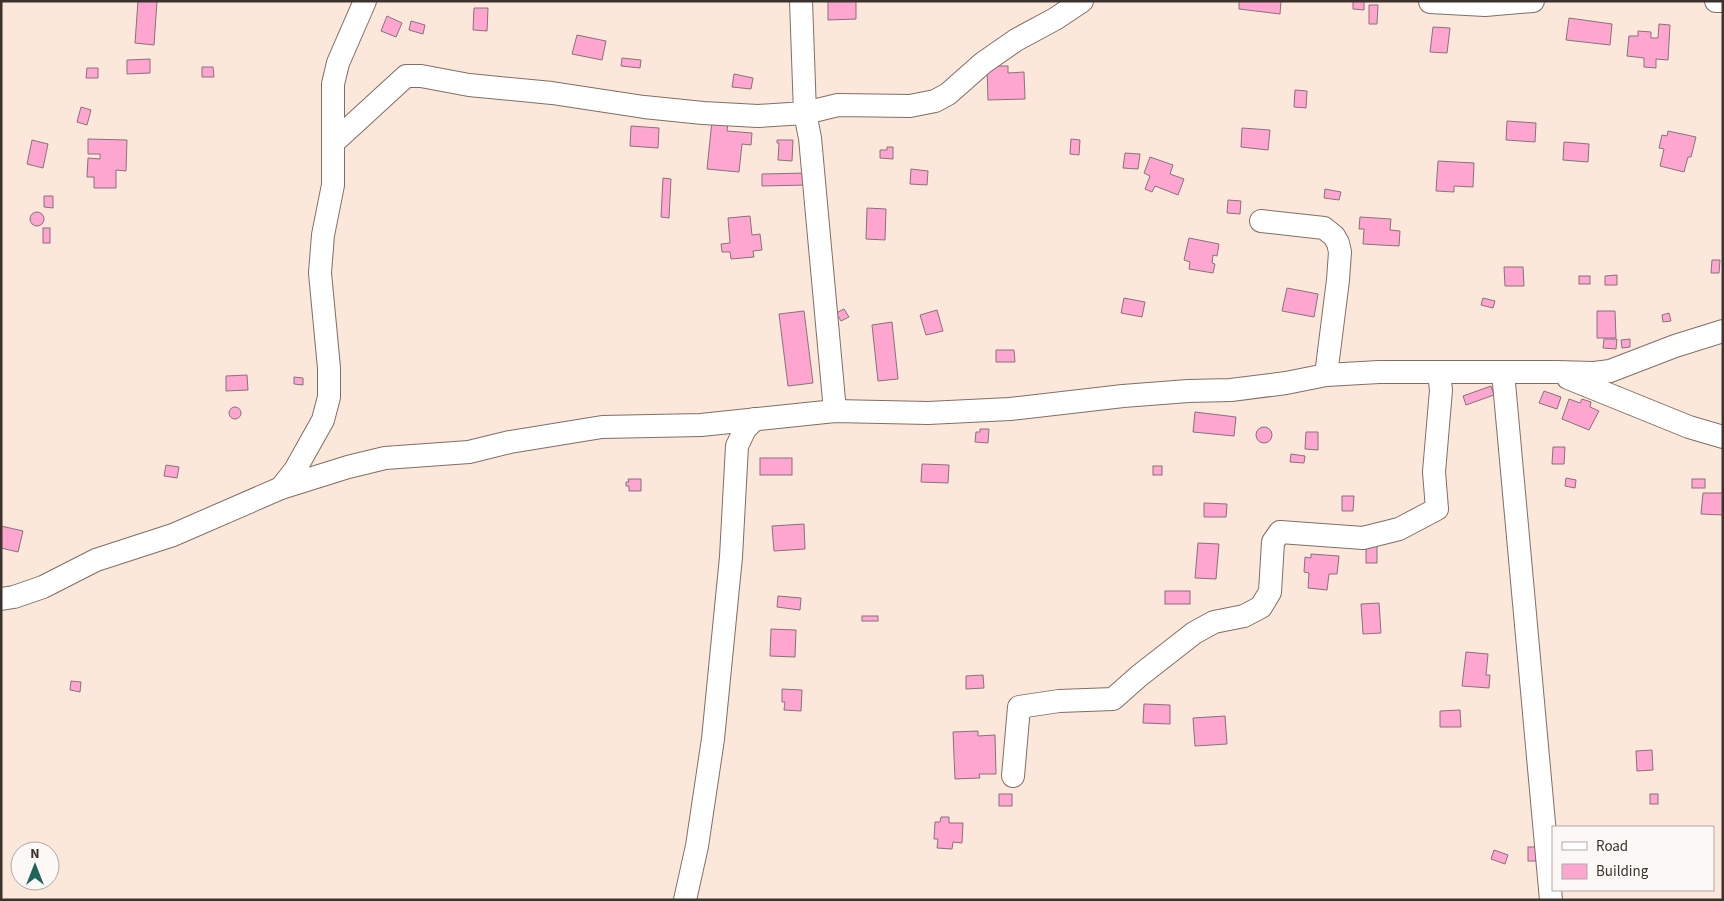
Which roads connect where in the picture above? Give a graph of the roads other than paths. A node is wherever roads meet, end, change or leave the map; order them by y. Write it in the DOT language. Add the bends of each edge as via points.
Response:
graph roads {
  1 [pos="365,1"];
  2 [pos="801,1"];
  3 [pos="1082,1"];
  4 [pos="1533,1"];
  5 [pos="1716,1"];
  6 [pos="1723,1"];
  7 [pos="1430,2"];
  8 [pos="805,113"];
  9 [pos="334,143"];
  10 [pos="1261,221"];
  11 [pos="1723,331"];
  12 [pos="1503,372"];
  13 [pos="1556,372"];
  14 [pos="1438,373"];
  15 [pos="1326,375"];
  16 [pos="835,411"];
  17 [pos="755,419"];
  18 [pos="1723,437"];
  19 [pos="281,488"];
  20 [pos="1,599"];
  21 [pos="1013,776"];
  22 [pos="685,900"];
  23 [pos="1551,900"];
  1 -- 9 [label="street" via="338,63 334,84"];
  2 -- 8 [label="street"];
  3 -- 8 [label="street" via="1016,40 935,101 910,106 838,106"];
  4 -- 7 [label="street" via="1485,5"];
  5 -- 6 [label="street"];
  8 -- 9 [label="street" via="758,116 693,112 406,76"];
  8 -- 16 [label="street"];
  9 -- 19 [label="street" via="334,185 323,235 320,273 330,397 323,420"];
  10 -- 15 [label="street" via="1324,228 1338,242 1338,280"];
  11 -- 13 [label="street" via="1610,371 1594,374"];
  12 -- 13 [label="street"];
  12 -- 14 [label="street"];
  12 -- 23 [label="street"];
  13 -- 18 [label="street" via="1689,427"];
  14 -- 15 [label="street"];
  14 -- 21 [label="street" via="1441,390 1434,472 1436,509 1399,529 1363,538 1280,532 1273,542 1270,592 1261,607 1244,616 1214,622 1194,633 1113,699 1059,701 1018,707"];
  15 -- 16 [label="street" via="1230,390 1123,396 1010,409 919,413"];
  16 -- 17 [label="street"];
  17 -- 19 [label="street" via="701,425 602,427 468,452 385,458"];
  17 -- 22 [label="street" via="745,429 737,446 731,557 713,739"];
  19 -- 20 [label="street" via="173,535 96,560 43,587"];
}
